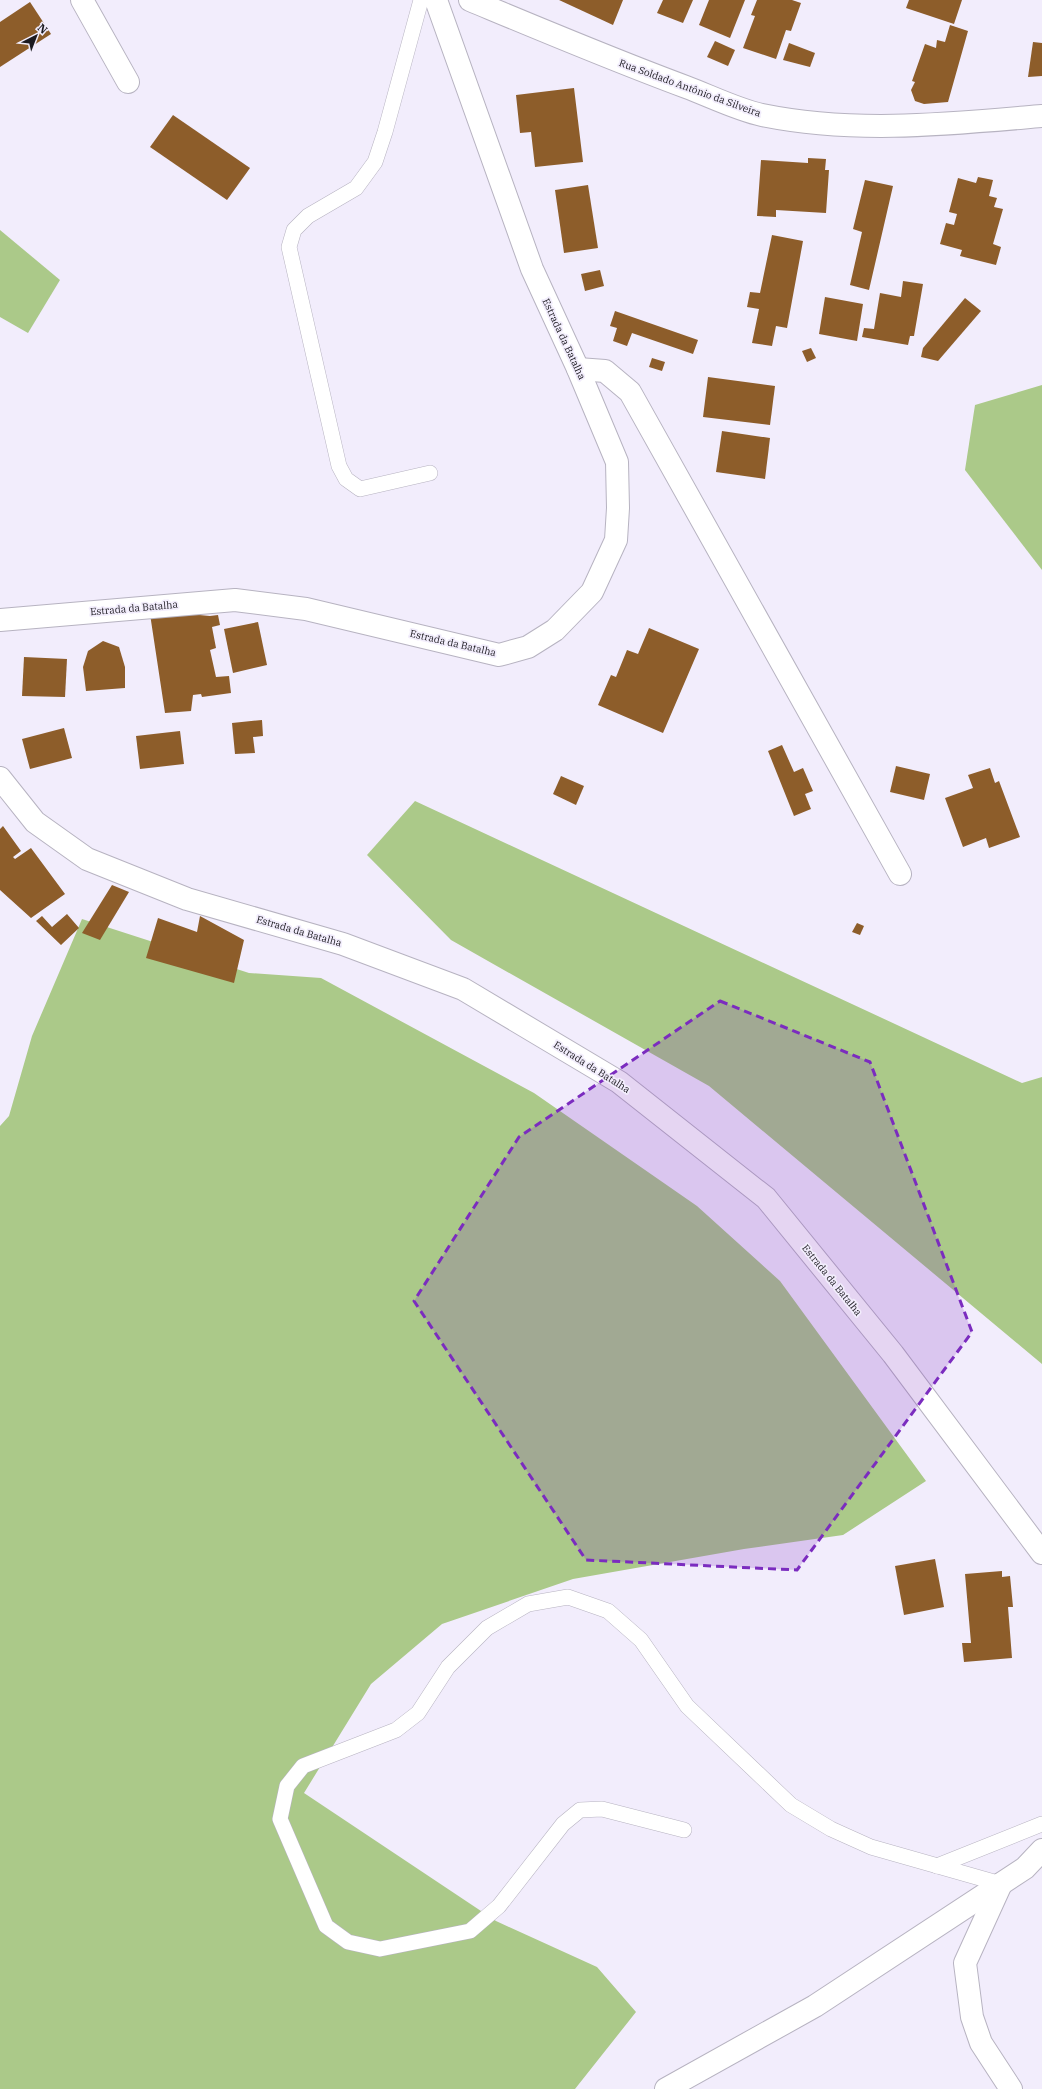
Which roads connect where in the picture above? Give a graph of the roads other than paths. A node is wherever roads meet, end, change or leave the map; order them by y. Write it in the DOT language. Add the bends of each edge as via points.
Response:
graph roads {
  1 [pos="82,0"];
  2 [pos="421,0"];
  3 [pos="436,0"];
  4 [pos="470,0"];
  5 [pos="128,82"];
  6 [pos="1042,116"];
  7 [pos="578,369"];
  8 [pos="430,473"];
  9 [pos="0,620"];
  10 [pos="0,778"];
  11 [pos="900,874"];
  12 [pos="1042,1553"];
  13 [pos="1042,1824"];
  14 [pos="684,1830"];
  15 [pos="1042,1850"];
  16 [pos="937,1866"];
  17 [pos="1001,1884"];
  18 [pos="666,2089"];
  19 [pos="1011,2089"];
  1 -- 5 [label="street"];
  2 -- 8 [label="lane" via="386,132 375,162 356,188 308,216 294,230 289,247 329,429 339,466 346,479 360,488"];
  3 -- 7 [label="street, Estrada da Batalha" via="532,270"];
  4 -- 6 [label="street, Rua Soldado Antônio da Silveira" via="619,63 760,115 854,127 948,124"];
  7 -- 9 [label="street, Estrada da Batalha" via="617,462 616,540 592,592 556,630 528,647 499,654 306,609 236,600"];
  7 -- 11 [label="street" via="605,371 630,392"];
  10 -- 12 [label="street, Estrada da Batalha" via="35,822 87,859 187,899 344,944 463,989 619,1082 766,1198 893,1354"];
  13 -- 16 [label="lane"];
  14 -- 16 [label="lane" via="602,1808 580,1810 563,1824 499,1906 470,1930 380,1949 348,1942 326,1926 280,1819 287,1786 304,1766 396,1730 418,1713 448,1667 487,1628 528,1604 568,1597 608,1611 641,1640 687,1706 791,1804 831,1829 871,1847"];
  15 -- 17 [label="street" via="1025,1868"];
  16 -- 17 [label="lane"];
  17 -- 18 [label="street" via="815,2006"];
  17 -- 19 [label="street" via="965,1963 972,2017 981,2043"];
}
